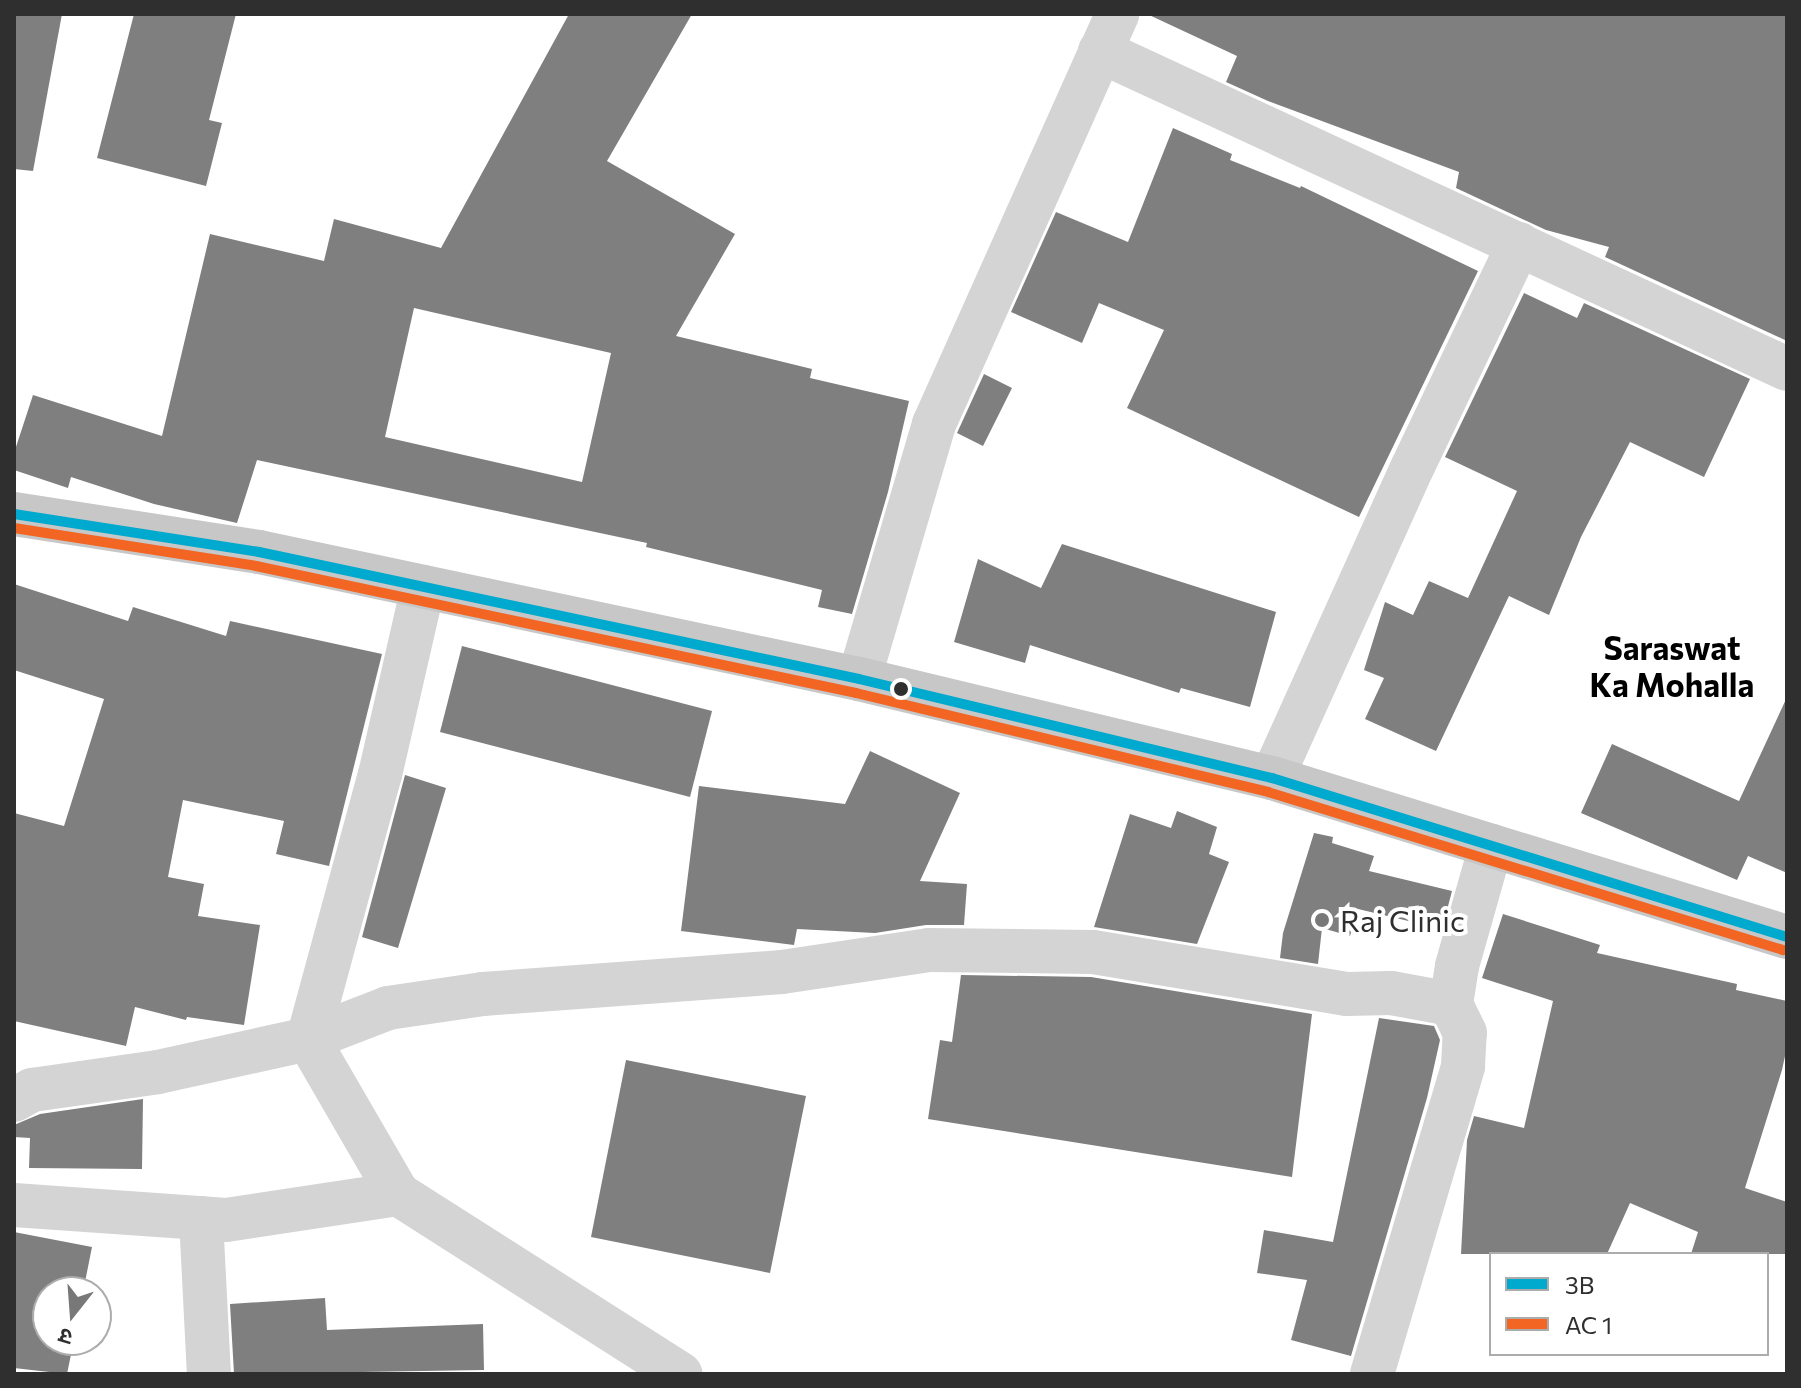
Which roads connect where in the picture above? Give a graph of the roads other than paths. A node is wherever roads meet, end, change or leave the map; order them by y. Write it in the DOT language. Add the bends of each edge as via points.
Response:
graph roads {
  1 [pos="1109,32"];
  2 [pos="1519,244"];
  3 [pos="1787,369"];
  4 [pos="14,514"];
  5 [pos="423,587"];
  6 [pos="859,679"];
  7 [pos="1272,778"];
  8 [pos="1491,846"];
  9 [pos="1787,937"];
  10 [pos="1451,1004"];
  11 [pos="308,1039"];
  12 [pos="14,1100"];
  13 [pos="398,1194"];
  14 [pos="14,1205"];
  15 [pos="201,1218"];
  16 [pos="209,1374"];
  17 [pos="681,1374"];
  18 [pos="1372,1374"];
  1 -- 2 [label="street"];
  1 -- 6 [label="street" via="934,424"];
  2 -- 3 [label="street"];
  2 -- 7 [label="street"];
  4 -- 5 [label="main road" via="259,552"];
  5 -- 6 [label="main road"];
  5 -- 11 [label="street" via="380,774"];
  6 -- 7 [label="main road"];
  7 -- 8 [label="main road"];
  8 -- 9 [label="main road"];
  8 -- 10 [label="street"];
  10 -- 11 [label="street" via="1391,993 1347,994 1093,952 929,950 782,972 483,994 388,1008"];
  10 -- 18 [label="street" via="1465,1033 1463,1066"];
  11 -- 12 [label="street" via="158,1072 32,1090"];
  11 -- 13 [label="street"];
  13 -- 15 [label="street" via="226,1220"];
  13 -- 17 [label="street"];
  14 -- 15 [label="street"];
  15 -- 16 [label="street"];
}
